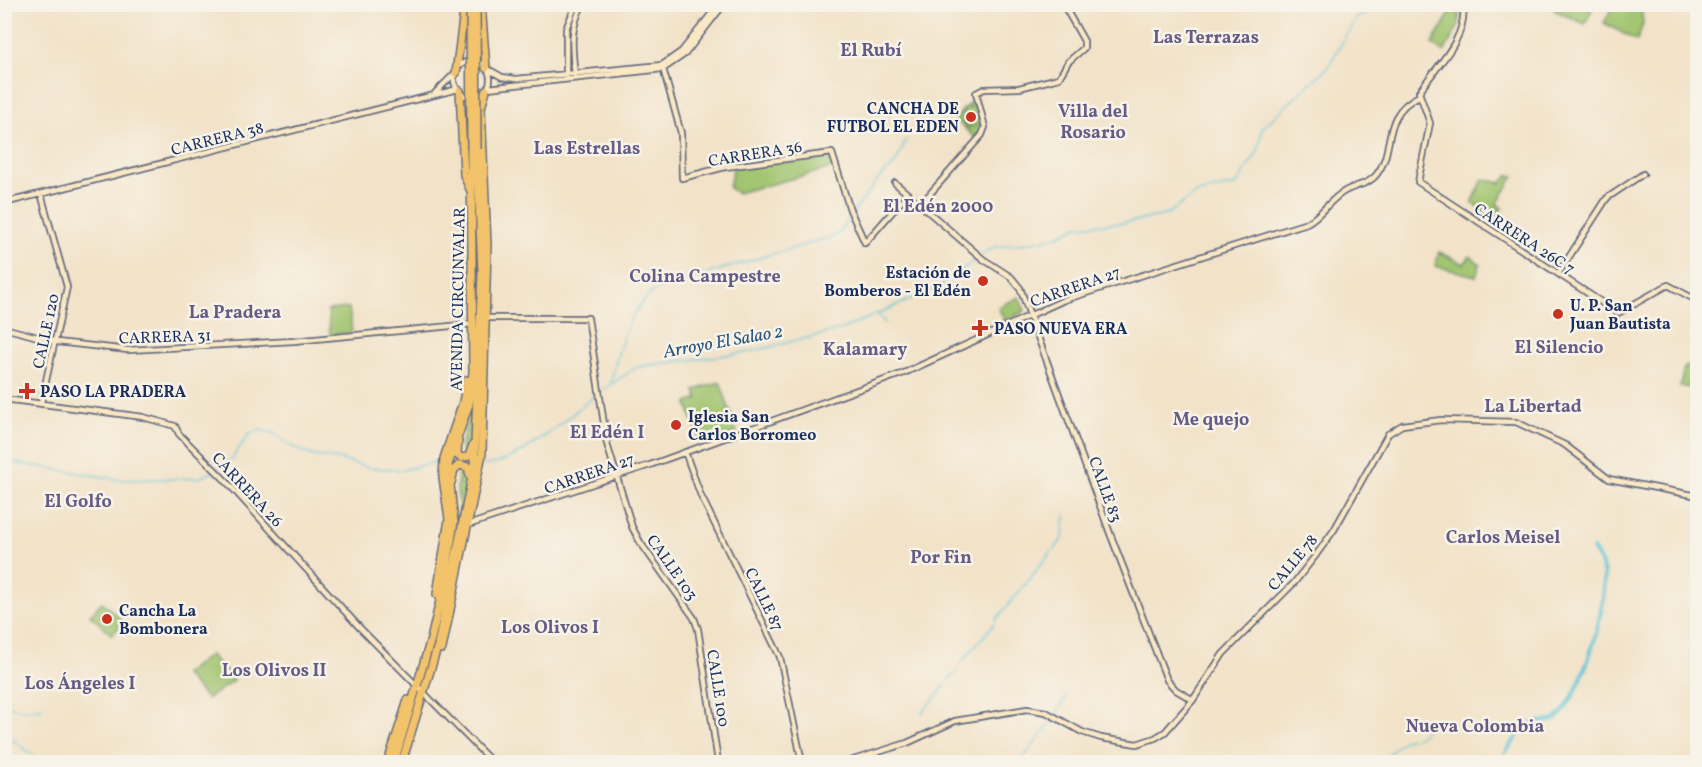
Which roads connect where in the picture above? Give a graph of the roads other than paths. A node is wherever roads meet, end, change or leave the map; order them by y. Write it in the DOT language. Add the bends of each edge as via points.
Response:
graph roads {
  1 [pos="576,4"];
  2 [pos="583,4"];
  3 [pos="718,4"];
  4 [pos="724,4"];
  5 [pos="1063,4"];
  6 [pos="1463,4"];
  7 [pos="473,5"];
  8 [pos="662,67"];
  9 [pos="486,68"];
  10 [pos="456,73"];
  11 [pos="575,76"];
  12 [pos="566,77"];
  13 [pos="487,89"];
  14 [pos="459,90"];
  15 [pos="435,93"];
  16 [pos="1419,96"];
  17 [pos="474,149"];
  18 [pos="482,163"];
  19 [pos="1643,174"];
  20 [pos="479,175"];
  21 [pos="895,183"];
  22 [pos="471,193"];
  23 [pos="41,194"];
  24 [pos="908,194"];
  25 [pos="4,203"];
  26 [pos="920,205"];
  27 [pos="1558,274"];
  28 [pos="1698,301"];
  29 [pos="1029,314"];
  30 [pos="487,318"];
  31 [pos="472,324"];
  32 [pos="4,328"];
  33 [pos="57,342"];
  34 [pos="4,399"];
  35 [pos="41,403"];
  36 [pos="461,428"];
  37 [pos="477,428"];
  38 [pos="685,452"];
  39 [pos="446,462"];
  40 [pos="478,464"];
  41 [pos="617,476"];
  42 [pos="450,485"];
  43 [pos="471,487"];
  44 [pos="1698,496"];
  45 [pos="468,525"];
  46 [pos="694,618"];
  47 [pos="415,685"];
  48 [pos="423,694"];
  49 [pos="1193,700"];
  50 [pos="388,762"];
  51 [pos="394,762"];
  52 [pos="402,762"];
  53 [pos="492,762"];
  54 [pos="718,762"];
  55 [pos="802,762"];
  56 [pos="847,762"];
  1 -- 12 [label="street" via="566,29"];
  2 -- 11 [label="street" via="572,36"];
  3 -- 8 [label="street" via="681,51"];
  4 -- 8 [label="street" via="685,54"];
  5 -- 26 [label="street" via="1085,46 1068,62 1061,76 1031,86 976,93 985,127 981,137"];
  6 -- 16 [label="street" via="1460,33"];
  7 -- 9 [label="highway"];
  7 -- 10 [label="highway"];
  7 -- 17 [label="highway, AVENIDA CIRCUNVALAR, bridge"];
  8 -- 11 [label="street"];
  8 -- 24 [label="street, CARRERA 36" via="681,134 682,178 725,166 832,153 865,243"];
  9 -- 10 [label="street" via="470,62 461,65"];
  9 -- 12 [label="street" via="515,80"];
  9 -- 13 [label="street" via="490,78"];
  10 -- 14 [label="street"];
  10 -- 15 [label="street, CARRERA 38"];
  11 -- 12 [label="street"];
  12 -- 13 [label="street"];
  13 -- 14 [label="street" via="473,96"];
  13 -- 18 [label="highway" via="482,102"];
  14 -- 15 [label="street, CARRERA 38"];
  14 -- 22 [label="highway" via="464,175"];
  15 -- 23 [label="street, CARRERA 38"];
  16 -- 27 [label="street, CARRERA 26C 7" via="1430,123 1419,182"];
  16 -- 29 [label="street, CARRERA 27" via="1409,101 1394,121 1379,173 1344,191 1317,218"];
  17 -- 20 [label="highway, AVENIDA CIRCUNVALAR"];
  17 -- 22 [label="highway, AVENIDA CIRCUNVALAR"];
  18 -- 20 [label="highway"];
  18 -- 30 [label="highway"];
  19 -- 27 [label="street" via="1609,196"];
  20 -- 37 [label="highway, AVENIDA CIRCUNVALAR" via="482,273"];
  21 -- 24 [label="street"];
  22 -- 31 [label="highway, AVENIDA CIRCUNVALAR"];
  23 -- 25 [label="street, CARRERA 38"];
  23 -- 33 [label="street, CALLE 120" via="67,287"];
  24 -- 26 [label="street"];
  26 -- 29 [label="street, CALLE 83" via="976,254 1011,277 1020,288"];
  27 -- 28 [label="street, CARRERA 26C 7" via="1618,313 1668,285"];
  29 -- 38 [label="street, CARRERA 27" via="909,371"];
  29 -- 49 [label="street, CALLE 83" via="1167,680"];
  30 -- 40 [label="highway"];
  30 -- 41 [label="street, CALLE 103" via="588,318 607,444"];
  31 -- 33 [label="street, CARRERA 31" via="128,350"];
  31 -- 36 [label="highway, AVENIDA CIRCUNVALAR" via="472,382"];
  31 -- 39 [label="highway" via="465,395"];
  32 -- 33 [label="street, CARRERA 31"];
  33 -- 35 [label="street, CALLE 120"];
  34 -- 35 [label="street, CARRERA 26"];
  35 -- 47 [label="street, CARRERA 26" via="171,424"];
  36 -- 37 [label="highway" via="457,452 465,458 471,452"];
  36 -- 39 [label="highway, AVENIDA CIRCUNVALAR"];
  37 -- 40 [label="highway, AVENIDA CIRCUNVALAR"];
  38 -- 41 [label="street, CARRERA 27"];
  38 -- 55 [label="street, CALLE 87" via="701,496 780,657"];
  39 -- 42 [label="highway, AVENIDA CIRCUNVALAR"];
  39 -- 47 [label="highway" via="448,536"];
  40 -- 43 [label="highway, AVENIDA CIRCUNVALAR"];
  40 -- 45 [label="highway"];
  41 -- 45 [label="street, CARRERA 27"];
  41 -- 46 [label="street, CALLE 103" via="640,542"];
  42 -- 43 [label="highway" via="454,470 463,465 470,471"];
  42 -- 47 [label="highway, AVENIDA CIRCUNVALAR" via="453,540 431,639"];
  43 -- 48 [label="highway, AVENIDA CIRCUNVALAR" via="446,611"];
  44 -- 49 [label="street, CALLE 78" via="1610,479 1564,445 1516,422 1466,419 1394,428 1319,552 1223,654"];
  45 -- 48 [label="highway" via="442,648 433,678"];
  46 -- 54 [label="street, CALLE 100"];
  47 -- 48 [label="street, CARRERA 26"];
  47 -- 50 [label="highway"];
  47 -- 51 [label="highway, AVENIDA CIRCUNVALAR"];
  48 -- 52 [label="highway, AVENIDA CIRCUNVALAR"];
  48 -- 53 [label="street, CARRERA 26"];
  49 -- 56 [label="street, CALLE 78" via="1165,732 1143,743 1095,736 1046,712 1027,709 955,721 907,743"];
}
